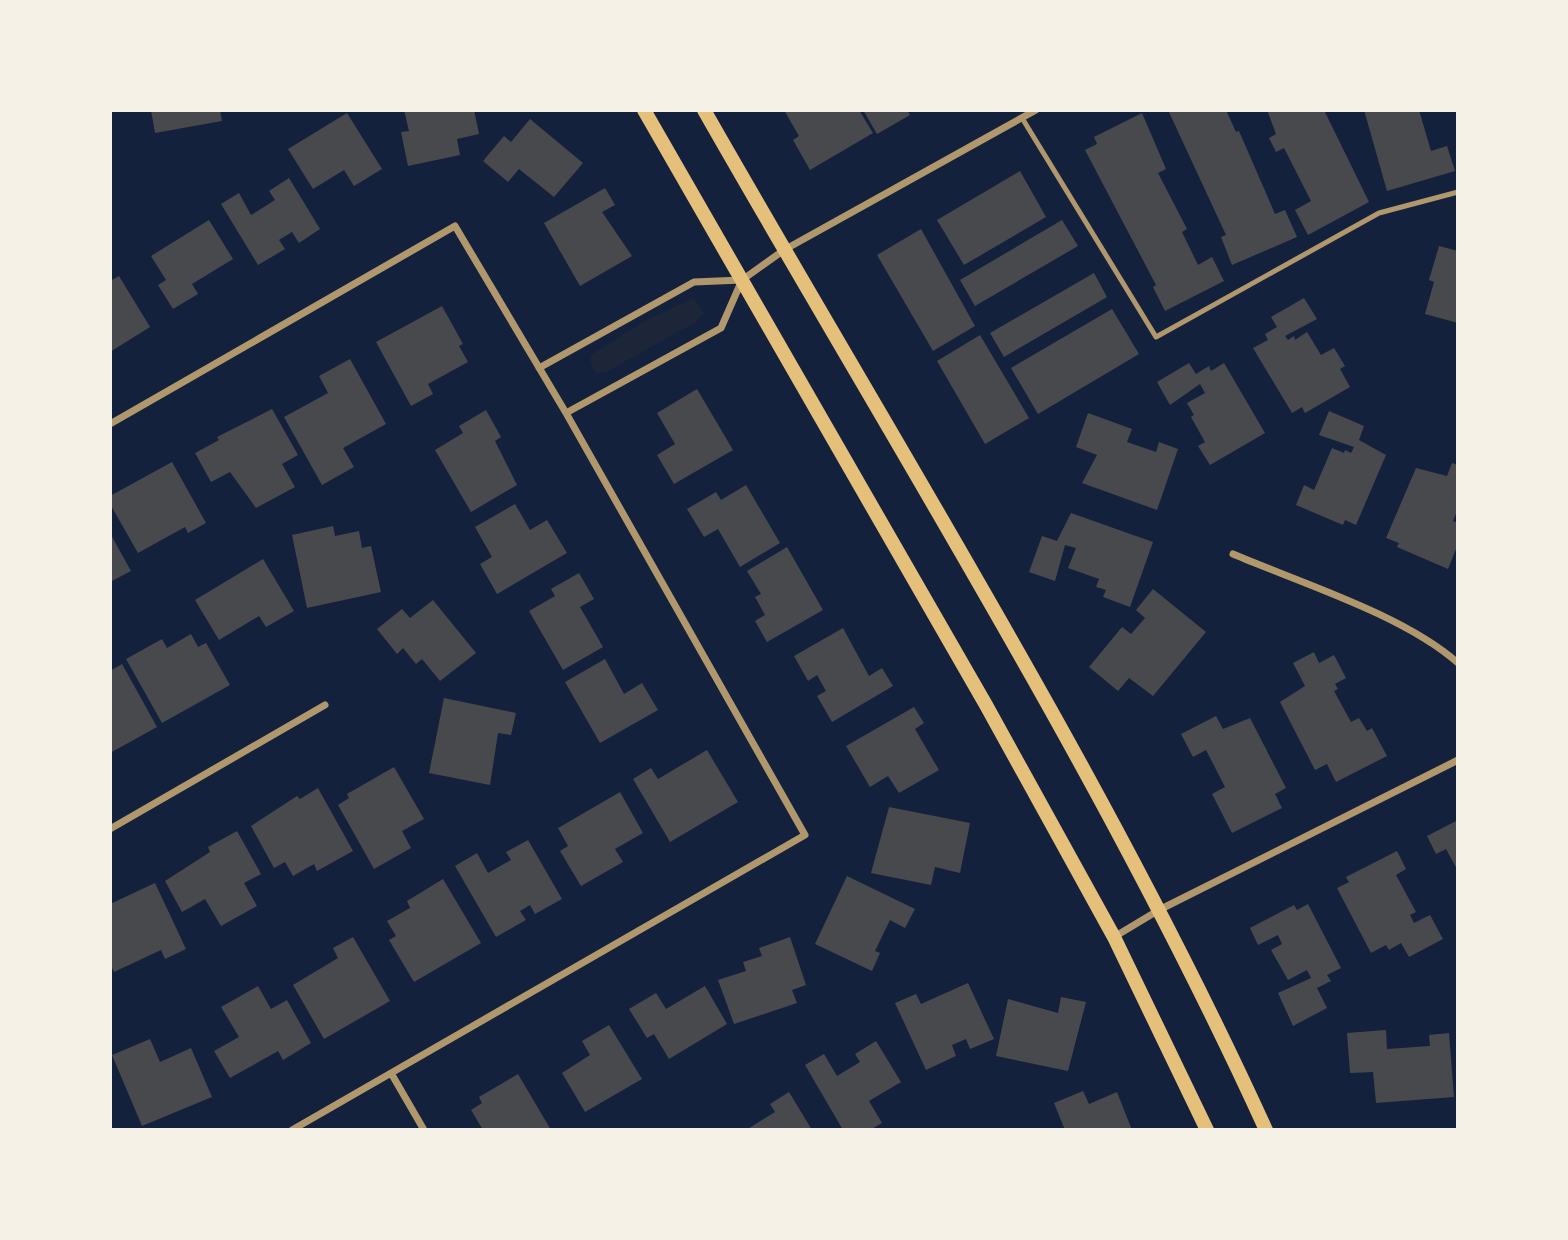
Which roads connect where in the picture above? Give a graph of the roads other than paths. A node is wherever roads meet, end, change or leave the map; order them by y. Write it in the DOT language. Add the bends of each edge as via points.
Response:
graph roads {
  1 [pos="644,110"];
  2 [pos="704,110"];
  3 [pos="1036,110"];
  4 [pos="1022,117"];
  5 [pos="1458,192"];
  6 [pos="784,250"];
  7 [pos="742,280"];
  8 [pos="538,368"];
  9 [pos="566,413"];
  10 [pos="110,424"];
  11 [pos="1233,554"];
  12 [pos="1458,663"];
  13 [pos="325,705"];
  14 [pos="1458,760"];
  15 [pos="110,829"];
  16 [pos="1159,910"];
  17 [pos="1114,937"];
  18 [pos="391,1073"];
  19 [pos="292,1130"];
  20 [pos="424,1130"];
  21 [pos="1207,1130"];
  22 [pos="1266,1130"];
  1 -- 7 [label="main road"];
  2 -- 6 [label="main road"];
  3 -- 4 [label="street"];
  4 -- 5 [label="lane" via="1156,337 1379,213"];
  4 -- 6 [label="street"];
  6 -- 7 [label="street"];
  6 -- 16 [label="main road"];
  7 -- 8 [label="street" via="695,282"];
  7 -- 9 [label="street" via="722,328"];
  7 -- 17 [label="main road"];
  8 -- 9 [label="street"];
  8 -- 10 [label="street" via="455,226"];
  9 -- 18 [label="street" via="805,835"];
  11 -- 12 [label="street" via="1406,627"];
  13 -- 15 [label="street"];
  14 -- 16 [label="street"];
  16 -- 17 [label="street"];
  16 -- 22 [label="main road"];
  17 -- 21 [label="main road"];
  18 -- 19 [label="street"];
  18 -- 20 [label="street"];
}
